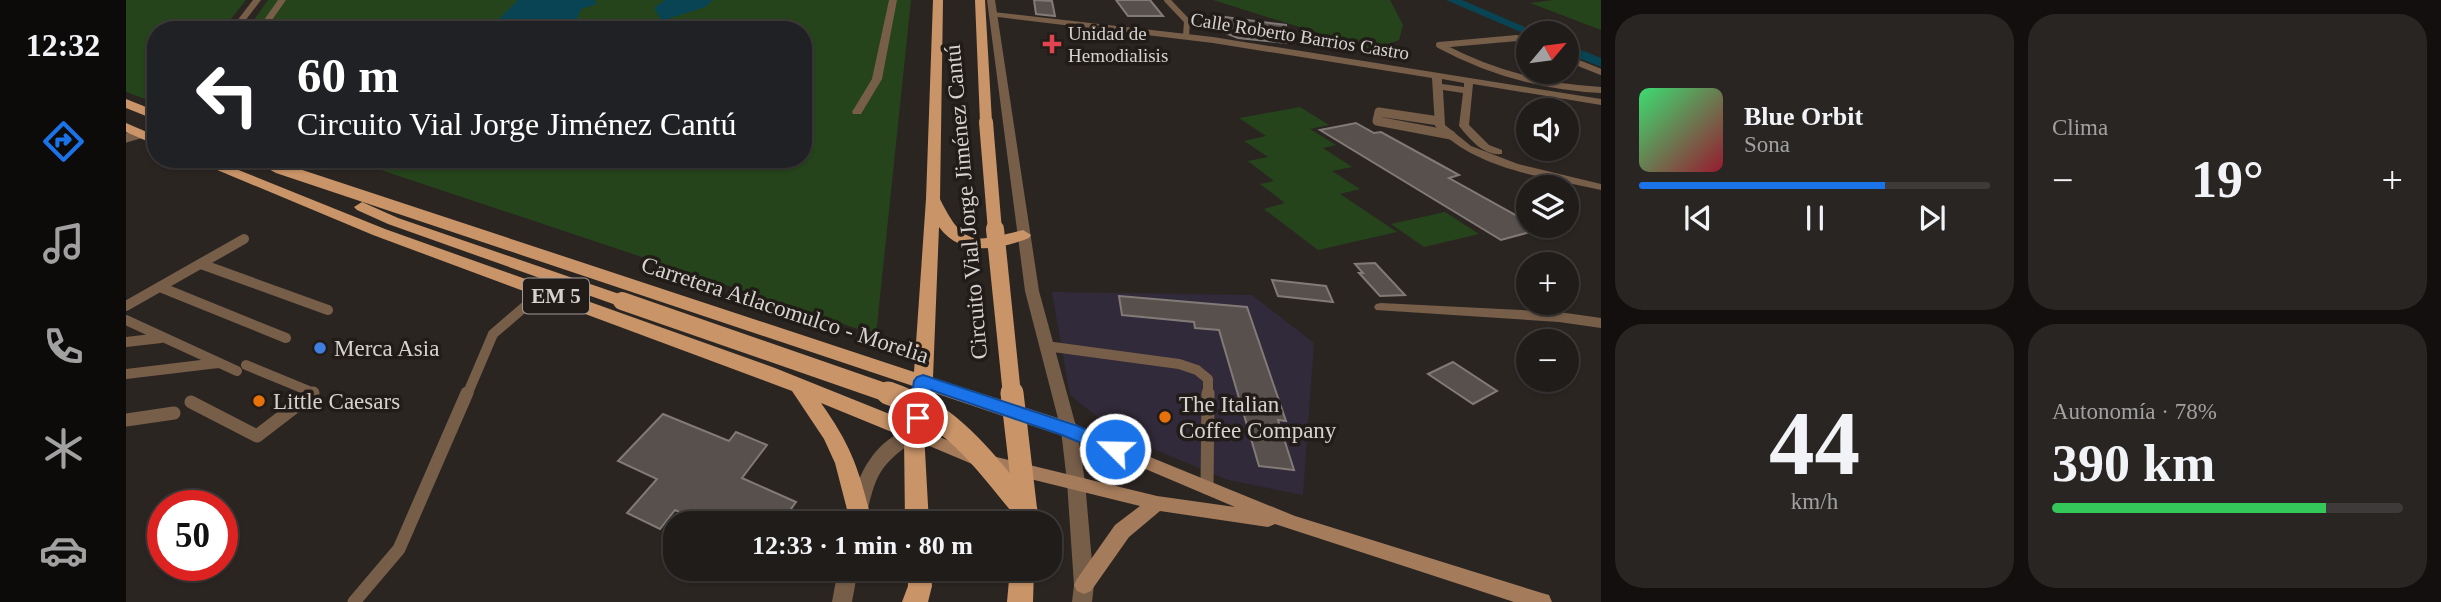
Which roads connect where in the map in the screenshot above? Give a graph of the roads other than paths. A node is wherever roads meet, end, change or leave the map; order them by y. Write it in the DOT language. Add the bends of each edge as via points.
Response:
graph roads {
  1 [pos="257,0"];
  2 [pos="282,0"];
  3 [pos="893,0"];
  4 [pos="938,0"];
  5 [pos="979,0"];
  6 [pos="1167,0"];
  7 [pos="992,7"];
  8 [pos="241,21"];
  9 [pos="267,21"];
  10 [pos="1186,36"];
  11 [pos="1516,38"];
  12 [pos="1579,63"];
  13 [pos="1601,72"];
  14 [pos="1516,75"];
  15 [pos="1438,81"];
  16 [pos="1556,84"];
  17 [pos="1469,86"];
  18 [pos="1601,90"];
  19 [pos="1601,102"];
  20 [pos="126,103"];
  21 [pos="147,112"];
  22 [pos="857,112"];
  23 [pos="1439,121"];
  24 [pos="126,127"];
  25 [pos="1451,135"];
  26 [pos="133,136"];
  27 [pos="220,168"];
  28 [pos="277,168"];
  29 [pos="281,170"];
  30 [pos="1601,178"];
  31 [pos="1601,187"];
  32 [pos="933,199"];
  33 [pos="1023,235"];
  34 [pos="244,239"];
  35 [pos="201,264"];
  36 [pos="160,287"];
  37 [pos="543,291"];
  38 [pos="126,306"];
  39 [pos="1381,307"];
  40 [pos="328,310"];
  41 [pos="126,320"];
  42 [pos="1601,323"];
  43 [pos="164,338"];
  44 [pos="286,338"];
  45 [pos="126,342"];
  46 [pos="1046,346"];
  47 [pos="218,363"];
  48 [pos="126,374"];
  49 [pos="923,381"];
  50 [pos="800,387"];
  51 [pos="191,402"];
  52 [pos="174,413"];
  53 [pos="126,420"];
  54 [pos="1069,430"];
  55 [pos="914,433"];
  56 [pos="1076,482"];
  57 [pos="1207,488"];
  58 [pos="1157,503"];
  59 [pos="855,511"];
  60 [pos="859,511"];
  61 [pos="917,511"];
  62 [pos="1021,511"];
  63 [pos="1025,511"];
  64 [pos="1290,522"];
  65 [pos="846,581"];
  66 [pos="920,581"];
  67 [pos="1021,581"];
  68 [pos="1083,593"];
  69 [pos="354,602"];
  70 [pos="842,602"];
  71 [pos="915,602"];
  72 [pos="1020,602"];
  73 [pos="1542,602"];
  1 -- 8 [label="street"];
  2 -- 9 [label="street"];
  3 -- 22 [label="street" via="877,79"];
  4 -- 32 [label="main road, Circuito Vial Jorge Jiménez Cantú"];
  5 -- 63 [label="main road, Circuito Vial Jorge Jiménez Cantú, bridge" via="1000,297"];
  6 -- 10 [label="lane" via="1186,21"];
  7 -- 10 [label="street, Calle Roberto Barrios Castro"];
  7 -- 33 [label="street, Circuito Vial Jorge Jiménez Cantú"];
  10 -- 15 [label="street, Calle Roberto Barrios Castro"];
  11 -- 14 [label="lane" via="1439,45 1463,60"];
  12 -- 13 [label="lane"];
  15 -- 17 [label="street, Calle Roberto Barrios Castro"];
  15 -- 23 [label="street"];
  16 -- 18 [label="lane"];
  17 -- 19 [label="street"];
  17 -- 30 [label="street" via="1464,126 1485,147 1526,162"];
  20 -- 21 [label="main road"];
  23 -- 25 [label="street"];
  23 -- 25 [label="lane" via="1379,112 1377,121"];
  24 -- 26 [label="main road"];
  25 -- 31 [label="street" via="1467,148 1514,166"];
  27 -- 37 [label="main road, Carretera Atlacomulco - Morelia / EM 5"];
  28 -- 29 [label="main road, Carretera Atlacomulco - Morelia / EM 5"];
  29 -- 49 [label="main road, Carretera Atlacomulco - Morelia / EM 5"];
  29 -- 62 [label="main road, bridge" via="393,220 900,397 947,422"];
  32 -- 33 [label="main road" via="950,232 964,239 977,244 1005,243"];
  32 -- 49 [label="main road, Circuito Vial Jorge Jiménez Cantú"];
  33 -- 46 [label="street, Circuito Vial Jorge Jiménez Cantú"];
  34 -- 35 [label="lane"];
  35 -- 36 [label="lane"];
  35 -- 40 [label="lane"];
  36 -- 38 [label="lane"];
  36 -- 44 [label="lane"];
  37 -- 50 [label="main road, Carretera Atlacomulco - Morelia / EM 5"];
  37 -- 69 [label="lane" via="493,334 399,549"];
  39 -- 42 [label="street"];
  41 -- 43 [label="lane"];
  43 -- 45 [label="lane"];
  43 -- 47 [label="lane"];
  46 -- 54 [label="street, Circuito Vial Jorge Jiménez Cantú"];
  46 -- 57 [label="lane" via="1179,364 1208,379"];
  47 -- 48 [label="lane"];
  47 -- 51 [label="lane" via="314,393 257,436"];
  49 -- 54 [label="main road, Carretera Atlacomulco - Morelia / EM 5"];
  49 -- 55 [label="main road, Circuito Vial Jorge Jiménez Cantú"];
  50 -- 55 [label="main road, Carretera Atlacomulco - Morelia / EM 5"];
  50 -- 59 [label="main road" via="842,454"];
  52 -- 53 [label="lane"];
  54 -- 56 [label="street, Circuito Vial Jorge Jiménez Cantú"];
  54 -- 57 [label="main road, Carretera Atlacomulco - Morelia / EM 5"];
  55 -- 56 [label="main road, Carretera Atlacomulco - Morelia / EM 5" via="977,458"];
  55 -- 60 [label="street" via="870,467"];
  55 -- 61 [label="main road, Circuito Vial Jorge Jiménez Cantú"];
  56 -- 58 [label="main road, Carretera Atlacomulco - Morelia / EM 5"];
  56 -- 68 [label="street, Circuito Vial Jorge Jiménez Cantú"];
  57 -- 64 [label="main road, Carretera Atlacomulco - Morelia / EM 5"];
  58 -- 64 [label="main road, Carretera Atlacomulco - Morelia / EM 5"];
  58 -- 68 [label="main road" via="1122,531"];
  64 -- 73 [label="main road, Carretera Atlacomulco - Morelia / EM 5"];
  65 -- 70 [label="street"];
  66 -- 71 [label="main road"];
  67 -- 72 [label="main road"];
}
